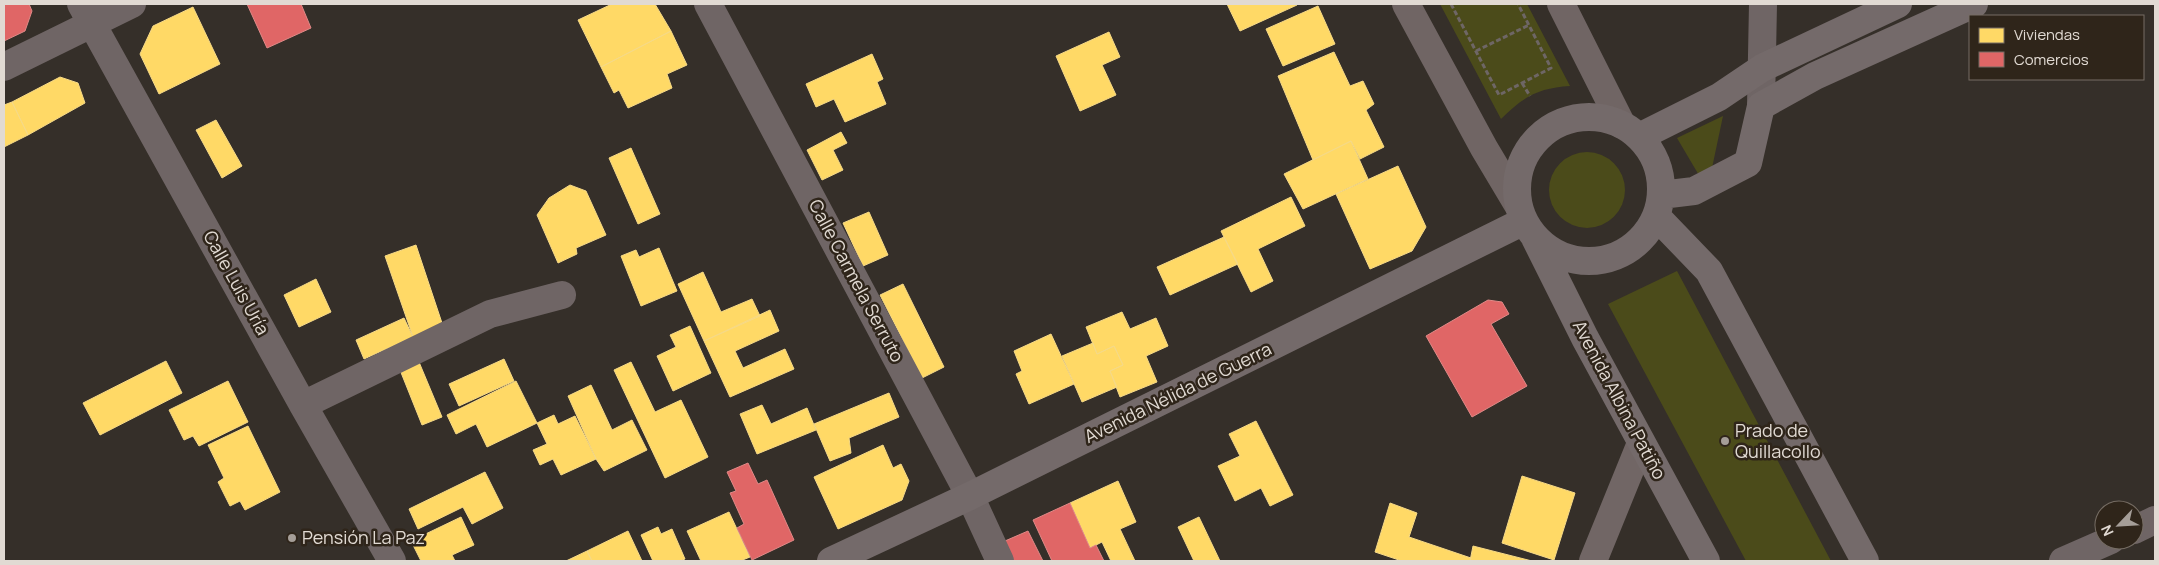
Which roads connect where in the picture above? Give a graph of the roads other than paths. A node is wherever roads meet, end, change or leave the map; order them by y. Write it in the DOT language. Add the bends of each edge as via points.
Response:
graph roads {
  1 [pos="132,4"];
  2 [pos="708,4"];
  3 [pos="1406,4"];
  4 [pos="1561,4"];
  5 [pos="1763,4"];
  6 [pos="1898,4"];
  7 [pos="1974,4"];
  8 [pos="87,14"];
  9 [pos="4,67"];
  10 [pos="1762,68"];
  11 [pos="1761,106"];
  12 [pos="1631,131"];
  13 [pos="1659,205"];
  14 [pos="1525,221"];
  15 [pos="562,294"];
  16 [pos="303,405"];
  17 [pos="1641,443"];
  18 [pos="970,496"];
  19 [pos="2094,547"];
  20 [pos="392,561"];
  21 [pos="831,561"];
  22 [pos="1000,561"];
  23 [pos="1593,561"];
  24 [pos="1706,561"];
  25 [pos="1864,561"];
  26 [pos="2063,561"];
  1 -- 8 [label="street"];
  2 -- 18 [label="street, Calle Carmela Serruto"];
  3 -- 14 [label="main road, Avenida Albina Patiño"];
  4 -- 12 [label="main road"];
  5 -- 10 [label="street"];
  6 -- 10 [label="highway"];
  7 -- 11 [label="highway" via="1815,76"];
  8 -- 9 [label="street"];
  8 -- 16 [label="street, Calle Luis Uría"];
  10 -- 11 [label="street"];
  10 -- 12 [label="highway" via="1719,97"];
  11 -- 13 [label="highway" via="1748,163"];
  12 -- 13 [label="highway" via="1655,161 1660,174"];
  12 -- 14 [label="highway" via="1605,119 1587,117 1569,119 1538,137 1519,168 1516,186"];
  13 -- 14 [label="highway" via="1646,234 1630,249 1612,258 1591,262 1570,259 1553,251"];
  13 -- 25 [label="highway" via="1709,270"];
  14 -- 17 [label="highway, Avenida Albina Patiño"];
  14 -- 18 [label="highway, Avenida Nélida de Guerra"];
  15 -- 16 [label="street" via="490,314"];
  16 -- 20 [label="street, Calle Luis Uría"];
  17 -- 23 [label="main road"];
  17 -- 24 [label="highway, Avenida Albina Patiño"];
  18 -- 21 [label="highway, Avenida Nélida de Guerra"];
  18 -- 22 [label="street, Calle Carmela Serruto"];
  19 -- 26 [label="street"];
}
